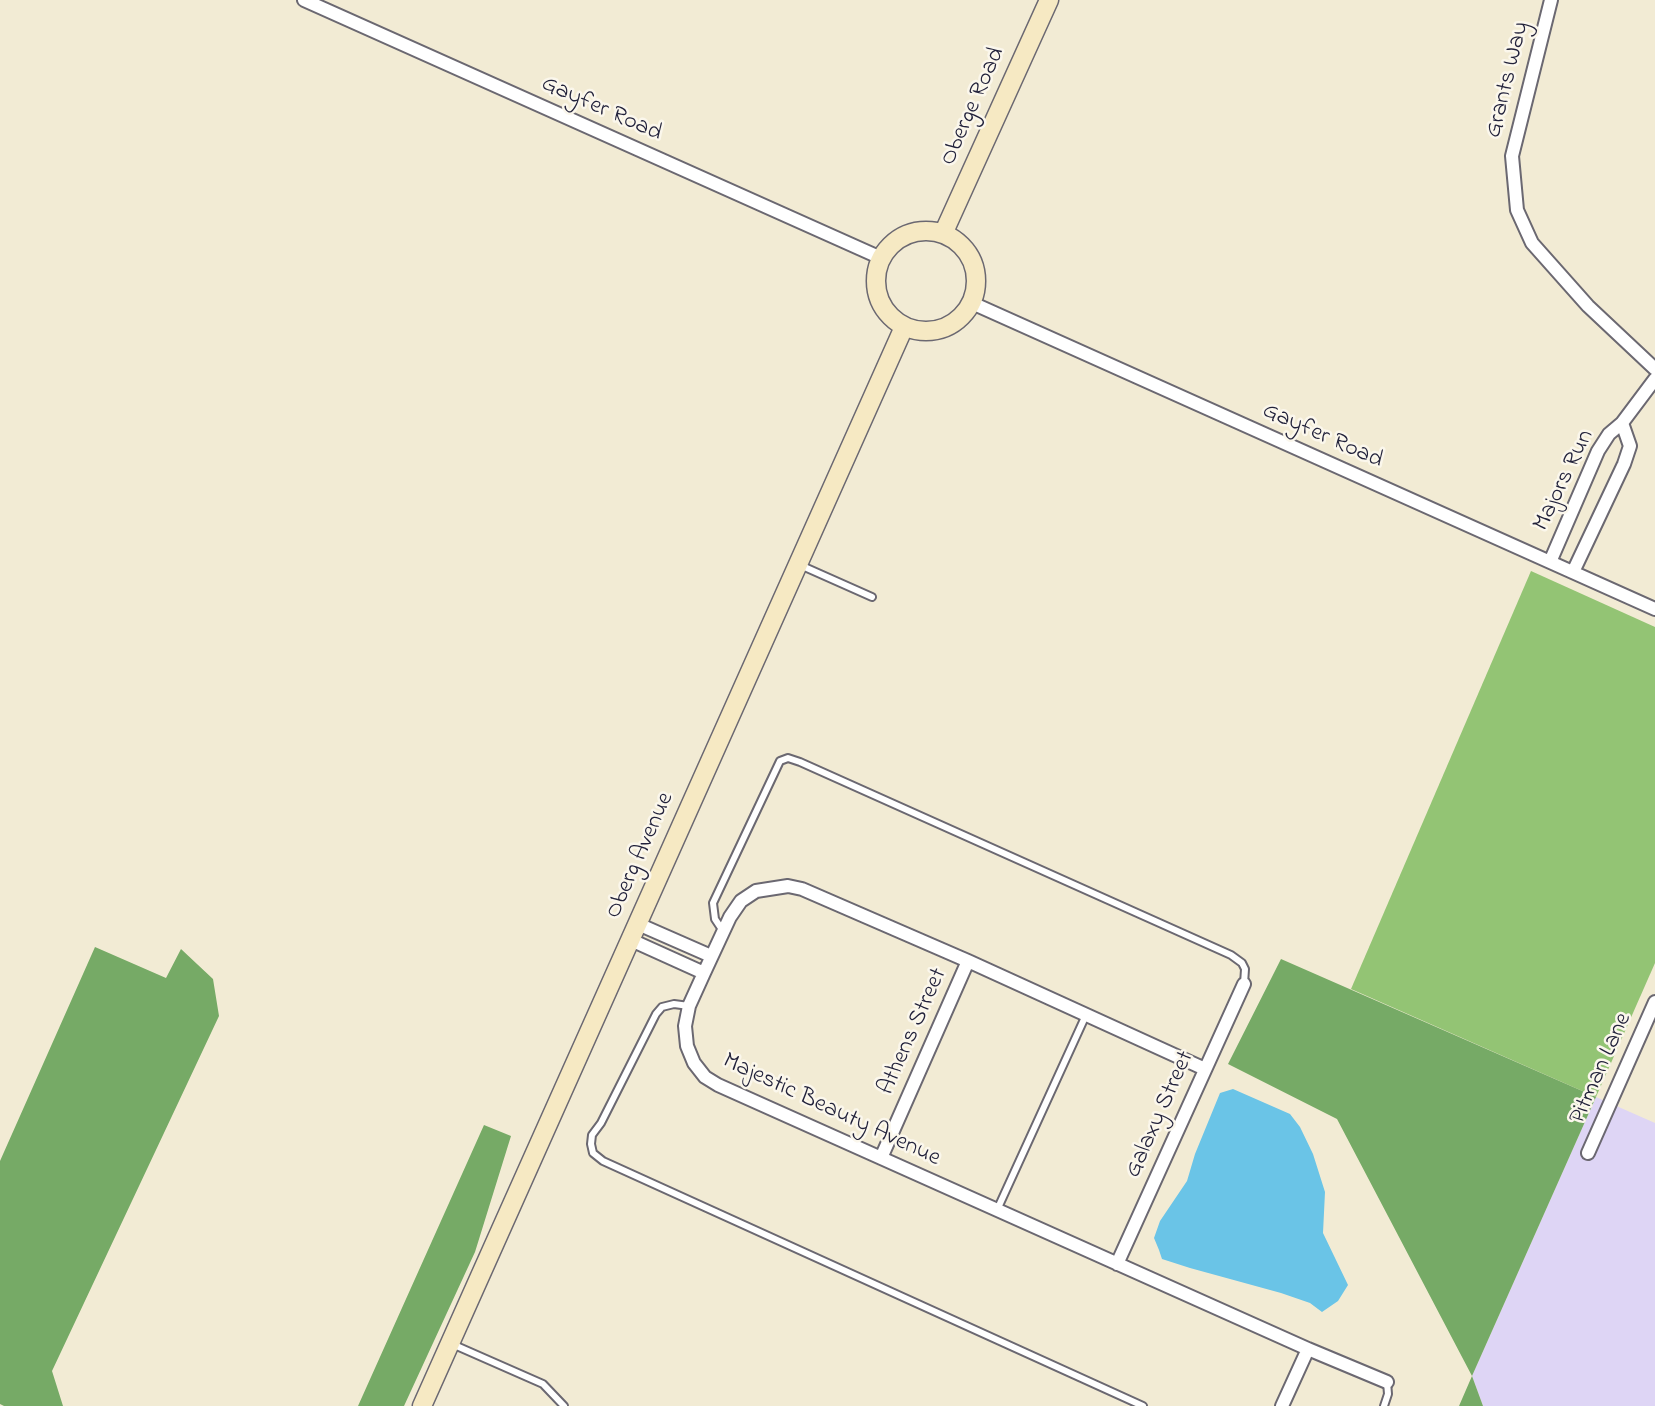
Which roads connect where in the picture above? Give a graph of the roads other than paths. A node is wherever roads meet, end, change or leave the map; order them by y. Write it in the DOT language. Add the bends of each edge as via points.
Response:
graph roads {
  1 [pos="304,0"];
  2 [pos="1049,0"];
  3 [pos="1551,0"];
  4 [pos="943,234"];
  5 [pos="881,258"];
  6 [pos="972,303"];
  7 [pos="904,327"];
  8 [pos="1655,369"];
  9 [pos="1655,379"];
  10 [pos="1622,423"];
  11 [pos="1550,562"];
  12 [pos="798,565"];
  13 [pos="1573,572"];
  14 [pos="872,597"];
  15 [pos="1655,609"];
  16 [pos="723,931"];
  17 [pos="634,932"];
  18 [pos="711,957"];
  19 [pos="968,961"];
  20 [pos="704,973"];
  21 [pos="1244,984"];
  22 [pos="1655,1002"];
  23 [pos="689,1006"];
  24 [pos="1086,1015"];
  25 [pos="1205,1069"];
  26 [pos="1588,1153"];
  27 [pos="881,1158"];
  28 [pos="997,1210"];
  29 [pos="1117,1264"];
  30 [pos="450,1343"];
  31 [pos="1308,1349"];
  32 [pos="1387,1382"];
  33 [pos="422,1406"];
  34 [pos="564,1406"];
  35 [pos="1143,1406"];
  36 [pos="1282,1406"];
  37 [pos="1384,1406"];
  1 -- 5 [label="street, Gayfer Road"];
  2 -- 4 [label="street, Oberge Road"];
  3 -- 8 [label="street, Grants Way" via="1512,156 1517,211 1541,254"];
  4 -- 5 [label="street" via="929,231 901,237"];
  4 -- 6 [label="street" via="969,254 976,270"];
  5 -- 7 [label="street" via="878,297"];
  6 -- 7 [label="street" via="955,323 943,329 930,332"];
  6 -- 11 [label="street, Gayfer Road"];
  7 -- 12 [label="street, Oberg Avenue"];
  9 -- 10 [label="street, Majors Run"];
  10 -- 11 [label="street, Majors Run" via="1598,451"];
  10 -- 13 [label="street, Majors Run" via="1630,446"];
  11 -- 13 [label="street, Gayfer Road"];
  12 -- 14 [label="lane"];
  12 -- 17 [label="street, Oberg Avenue"];
  13 -- 15 [label="street, Gayfer Road"];
  16 -- 18 [label="street, Majestic Beauty Avenue"];
  16 -- 19 [label="street, Majestic Beauty Avenue" via="741,901 756,891 788,886 802,888"];
  16 -- 21 [label="lane" via="713,903 780,761 788,758 1231,955 1245,969"];
  17 -- 18 [label="street"];
  17 -- 20 [label="street"];
  17 -- 30 [label="street, Oberg Avenue"];
  18 -- 20 [label="street, Majestic Beauty Avenue"];
  19 -- 24 [label="street, Majestic Beauty Avenue"];
  19 -- 27 [label="street, Athens Street"];
  20 -- 23 [label="street, Majestic Beauty Avenue"];
  21 -- 25 [label="street, Galaxy Street"];
  22 -- 26 [label="street, Pitman Lane"];
  23 -- 27 [label="street, Majestic Beauty Avenue" via="687,1046 705,1077"];
  23 -- 35 [label="lane" via="674,1004 656,1014 592,1135 593,1153"];
  24 -- 25 [label="street, Majestic Beauty Avenue"];
  24 -- 28 [label="lane"];
  25 -- 29 [label="street, Galaxy Street"];
  27 -- 28 [label="street, Majestic Beauty Avenue"];
  28 -- 29 [label="street, Majestic Beauty Avenue"];
  29 -- 31 [label="street, Majestic Beauty Avenue"];
  30 -- 33 [label="street, Oberg Avenue"];
  30 -- 34 [label="lane" via="543,1384"];
  31 -- 32 [label="street, Majestic Beauty Avenue"];
  31 -- 36 [label="street"];
  32 -- 37 [label="lane"];
}
